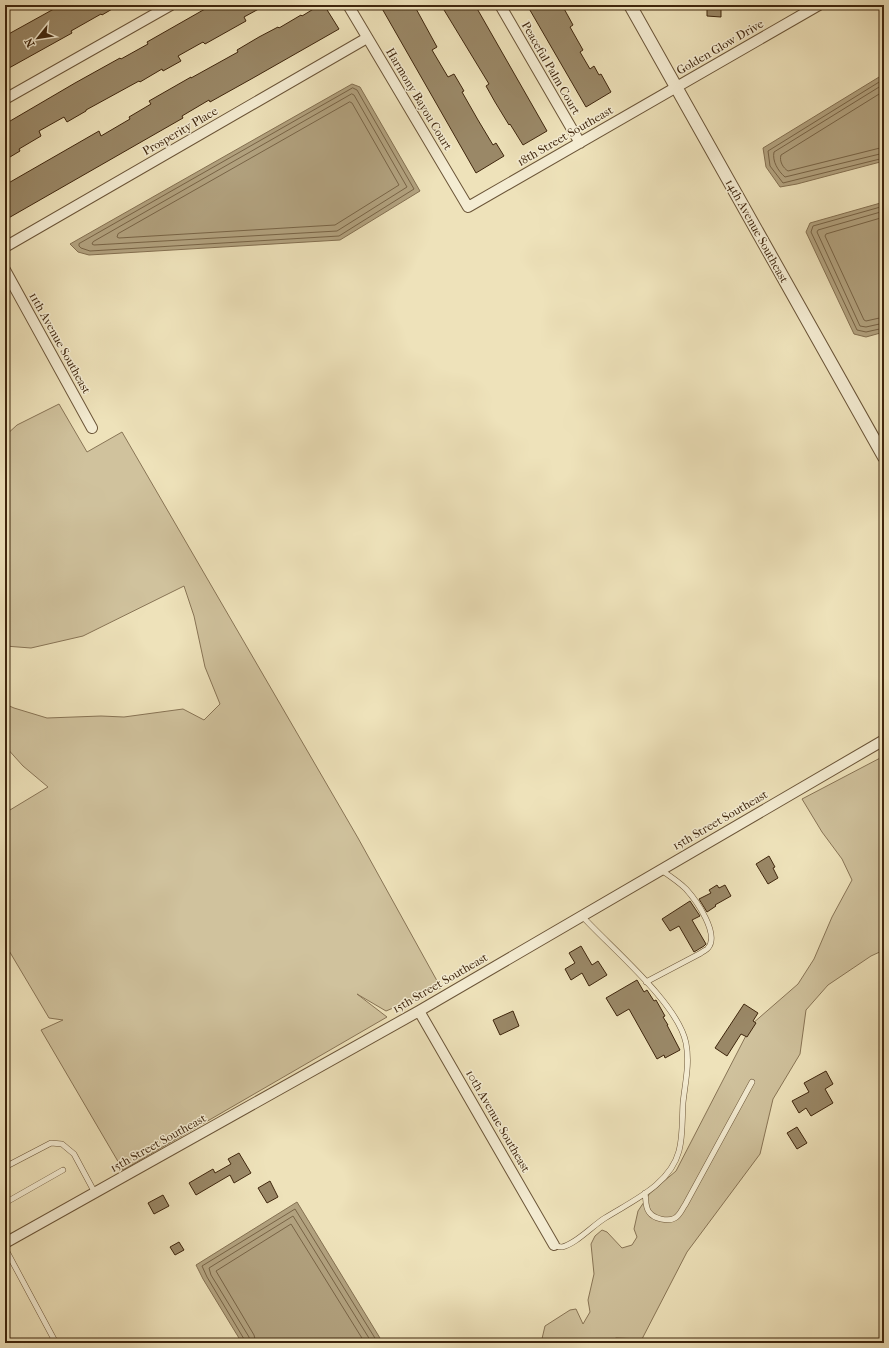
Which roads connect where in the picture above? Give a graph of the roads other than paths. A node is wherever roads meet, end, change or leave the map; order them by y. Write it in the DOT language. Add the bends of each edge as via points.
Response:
graph roads {
  1 [pos="172,5"];
  2 [pos="348,5"];
  3 [pos="500,5"];
  4 [pos="630,5"];
  5 [pos="819,5"];
  6 [pos="367,38"];
  7 [pos="676,88"];
  8 [pos="5,99"];
  9 [pos="580,143"];
  10 [pos="468,207"];
  11 [pos="5,247"];
  12 [pos="5,270"];
  13 [pos="92,428"];
  14 [pos="884,457"];
  15 [pos="884,740"];
  16 [pos="661,870"];
  17 [pos="582,916"];
  18 [pos="646,982"];
  19 [pos="419,1010"];
  20 [pos="752,1082"];
  21 [pos="5,1167"];
  22 [pos="63,1170"];
  23 [pos="95,1193"];
  24 [pos="645,1193"];
  25 [pos="5,1203"];
  26 [pos="5,1244"];
  27 [pos="554,1245"];
  28 [pos="5,1248"];
  29 [pos="56,1343"];
  1 -- 8 [label="street"];
  2 -- 6 [label="street, Harmony Bayou Court"];
  3 -- 9 [label="street, Peaceful Palm Court"];
  4 -- 7 [label="street, 14th Avenue Southeast"];
  5 -- 7 [label="street, Golden Glow Drive"];
  6 -- 10 [label="street, Harmony Bayou Court"];
  6 -- 11 [label="street, Prosperity Place"];
  7 -- 9 [label="street, 18th Street Southeast"];
  7 -- 14 [label="street, 14th Avenue Southeast"];
  9 -- 10 [label="street, 18th Street Southeast"];
  12 -- 13 [label="street, 11th Avenue Southeast"];
  15 -- 16 [label="street, 15th Street Southeast"];
  16 -- 17 [label="street, 15th Street Southeast"];
  16 -- 18 [label="lane" via="687,890 699,906 708,920 711,944 701,953"];
  17 -- 18 [label="lane"];
  17 -- 19 [label="street, 15th Street Southeast"];
  18 -- 24 [label="lane" via="678,1022 686,1042 688,1063 678,1153 671,1169 656,1186"];
  19 -- 23 [label="street, 15th Street Southeast"];
  19 -- 27 [label="street, 10th Avenue Southeast"];
  20 -- 24 [label="lane" via="676,1217 663,1220 649,1212"];
  21 -- 23 [label="lane" via="51,1143 62,1144 74,1154"];
  22 -- 25 [label="lane"];
  23 -- 26 [label="street, 15th Street Southeast"];
  24 -- 27 [label="lane" via="596,1223 569,1244 562,1247"];
  28 -- 29 [label="lane"];
}
